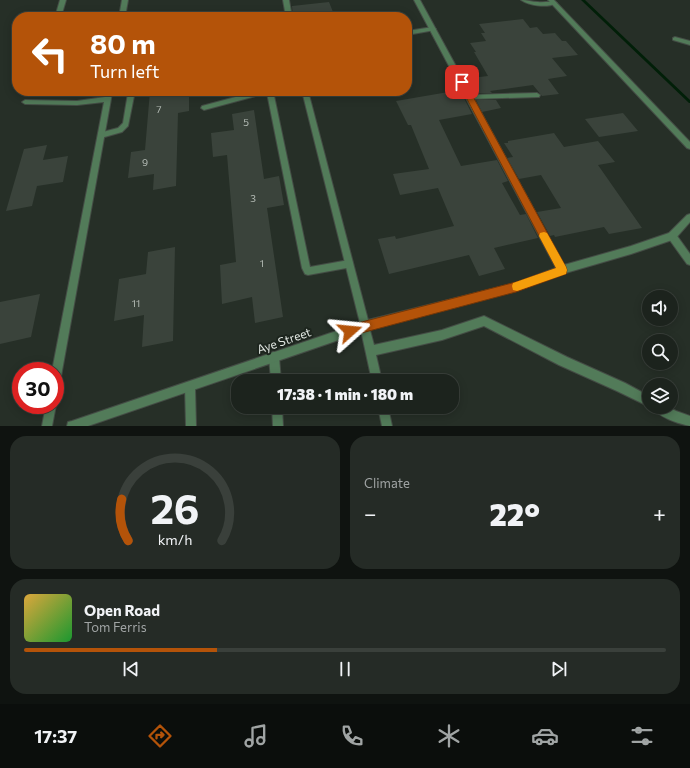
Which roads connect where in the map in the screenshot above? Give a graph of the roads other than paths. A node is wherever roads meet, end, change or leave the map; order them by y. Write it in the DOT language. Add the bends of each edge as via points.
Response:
graph roads {
  1 [pos="63,0"];
  2 [pos="125,0"];
  3 [pos="286,0"];
  4 [pos="291,0"];
  5 [pos="417,0"];
  6 [pos="524,0"];
  7 [pos="553,1"];
  8 [pos="59,12"];
  9 [pos="123,12"];
  10 [pos="288,12"];
  11 [pos="433,29"];
  12 [pos="412,32"];
  13 [pos="675,39"];
  14 [pos="690,43"];
  15 [pos="537,95"];
  16 [pos="101,96"];
  17 [pos="108,96"];
  18 [pos="131,96"];
  19 [pos="248,96"];
  20 [pos="271,96"];
  21 [pos="306,96"];
  22 [pos="470,97"];
  23 [pos="25,102"];
  24 [pos="204,108"];
  25 [pos="101,134"];
  26 [pos="690,146"];
  27 [pos="690,217"];
  28 [pos="672,236"];
  29 [pos="690,261"];
  30 [pos="349,264"];
  31 [pos="562,270"];
  32 [pos="364,326"];
  33 [pos="370,351"];
  34 [pos="274,357"];
  35 [pos="59,362"];
  36 [pos="275,374"];
  37 [pos="375,374"];
  38 [pos="190,386"];
  39 [pos="642,398"];
  40 [pos="49,414"];
  41 [pos="277,414"];
  42 [pos="384,414"];
  43 [pos="670,414"];
  44 [pos="690,421"];
  45 [pos="47,426"];
  46 [pos="72,426"];
  47 [pos="191,426"];
  48 [pos="278,426"];
  49 [pos="387,426"];
  1 -- 8 [label="street"];
  2 -- 9 [label="street"];
  3 -- 4 [label="street"];
  3 -- 10 [label="street"];
  5 -- 11 [label="street"];
  6 -- 7 [label="street" via="537,4"];
  7 -- 26 [label="street"];
  11 -- 12 [label="street"];
  11 -- 22 [label="street"];
  13 -- 14 [label="street"];
  15 -- 22 [label="street"];
  16 -- 23 [label="street" via="77,103"];
  17 -- 25 [label="street"];
  18 -- 25 [label="street" via="126,124 120,130"];
  19 -- 24 [label="street"];
  20 -- 30 [label="street" via="305,265 308,271"];
  21 -- 30 [label="street"];
  22 -- 31 [label="street"];
  25 -- 35 [label="street"];
  27 -- 28 [label="street"];
  28 -- 29 [label="street"];
  28 -- 31 [label="street, Aye Street"];
  30 -- 32 [label="street"];
  31 -- 32 [label="street, Aye Street" via="516,287"];
  32 -- 33 [label="street"];
  32 -- 34 [label="street, Aye Street"];
  33 -- 37 [label="street"];
  33 -- 39 [label="street" via="442,335 484,321"];
  34 -- 36 [label="street"];
  34 -- 38 [label="street, Aye Street"];
  38 -- 46 [label="street, Aye Street"];
  38 -- 47 [label="street"];
  40 -- 45 [label="street"];
  41 -- 48 [label="street"];
  42 -- 49 [label="street"];
  43 -- 44 [label="street"];
}
